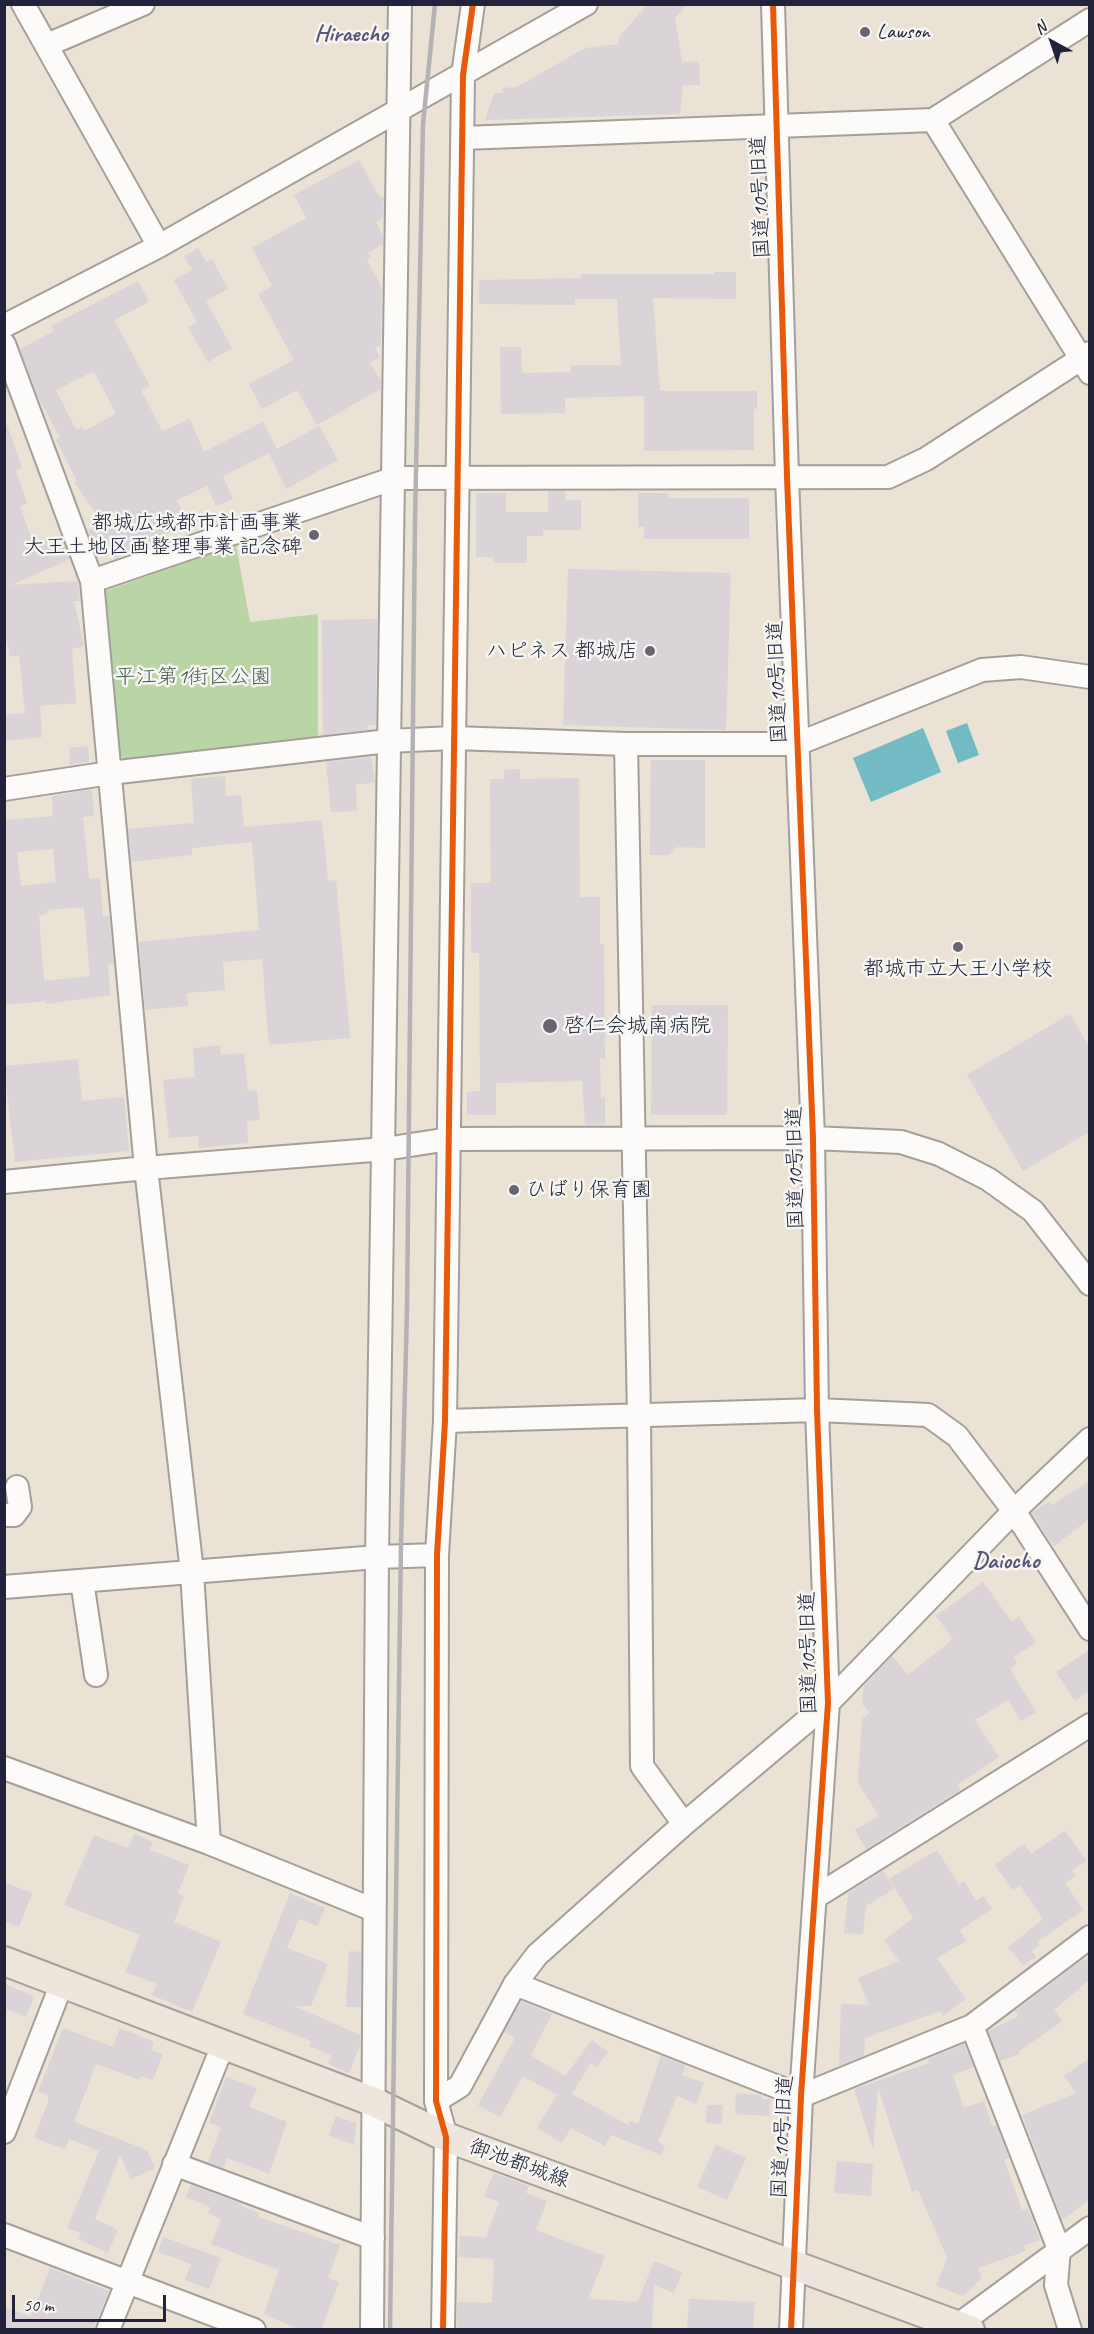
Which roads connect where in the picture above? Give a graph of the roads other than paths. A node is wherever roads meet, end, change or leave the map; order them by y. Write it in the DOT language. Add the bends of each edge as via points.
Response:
graph roads {
  1 [pos="23,4"];
  2 [pos="143,4"];
  3 [pos="400,4"];
  4 [pos="474,4"];
  5 [pos="585,4"];
  6 [pos="772,4"];
  7 [pos="1089,20"];
  8 [pos="47,45"];
  9 [pos="463,75"];
  10 [pos="399,111"];
  11 [pos="933,120"];
  12 [pos="775,127"];
  13 [pos="463,138"];
  14 [pos="159,246"];
  15 [pos="4,326"];
  16 [pos="4,344"];
  17 [pos="1086,362"];
  18 [pos="456,477"];
  19 [pos="786,477"];
  20 [pos="394,478"];
  21 [pos="92,581"];
  22 [pos="1089,677"];
  23 [pos="453,738"];
  24 [pos="388,741"];
  25 [pos="626,744"];
  26 [pos="797,744"];
  27 [pos="110,773"];
  28 [pos="4,789"];
  29 [pos="634,1137"];
  30 [pos="813,1138"];
  31 [pos="449,1139"];
  32 [pos="385,1149"];
  33 [pos="146,1168"];
  34 [pos="4,1182"];
  35 [pos="1089,1284"];
  36 [pos="817,1410"];
  37 [pos="639,1416"];
  38 [pos="445,1421"];
  39 [pos="1089,1439"];
  40 [pos="17,1487"];
  41 [pos="1014,1511"];
  42 [pos="4,1515"];
  43 [pos="438,1555"];
  44 [pos="377,1557"];
  45 [pos="192,1572"];
  46 [pos="82,1581"];
  47 [pos="4,1587"];
  48 [pos="1089,1629"];
  49 [pos="96,1675"];
  50 [pos="828,1702"];
  51 [pos="1089,1725"];
  52 [pos="4,1768"];
  53 [pos="684,1824"];
  54 [pos="209,1843"];
  55 [pos="817,1896"];
  56 [pos="374,1910"];
  57 [pos="1089,1937"];
  58 [pos="4,1961"];
  59 [pos="62,1983"];
  60 [pos="514,1984"];
  61 [pos="972,2026"];
  62 [pos="223,2045"];
  63 [pos="801,2096"];
  64 [pos="436,2101"];
  65 [pos="374,2102"];
  66 [pos="4,2132"];
  67 [pos="446,2137"];
  68 [pos="174,2164"];
  69 [pos="1089,2228"];
  70 [pos="4,2235"];
  71 [pos="373,2238"];
  72 [pos="1059,2249"];
  73 [pos="794,2266"];
  74 [pos="126,2281"];
  75 [pos="964,2327"];
  76 [pos="108,2330"];
  77 [pos="254,2330"];
  78 [pos="372,2330"];
  79 [pos="443,2330"];
  80 [pos="791,2330"];
  81 [pos="1070,2330"];
  1 -- 8 [label="street"];
  2 -- 8 [label="street"];
  3 -- 10 [label="street"];
  4 -- 9 [label="street"];
  5 -- 9 [label="street"];
  6 -- 12 [label="street, 国道10号旧道"];
  7 -- 11 [label="street"];
  8 -- 14 [label="street"];
  9 -- 10 [label="street"];
  9 -- 13 [label="street"];
  10 -- 14 [label="street"];
  10 -- 20 [label="street"];
  11 -- 12 [label="street"];
  11 -- 17 [label="street"];
  12 -- 13 [label="street"];
  12 -- 19 [label="street, 国道10号旧道"];
  13 -- 18 [label="street"];
  14 -- 15 [label="street"];
  16 -- 21 [label="street"];
  17 -- 19 [label="street" via="926,459 888,477"];
  18 -- 19 [label="street"];
  18 -- 20 [label="street"];
  18 -- 23 [label="street"];
  19 -- 26 [label="street, 国道10号旧道"];
  20 -- 21 [label="street"];
  20 -- 24 [label="street"];
  21 -- 27 [label="street"];
  22 -- 26 [label="street" via="1021,667 981,670"];
  23 -- 24 [label="street"];
  23 -- 25 [label="street"];
  23 -- 31 [label="street"];
  24 -- 27 [label="street"];
  24 -- 32 [label="street"];
  25 -- 26 [label="street"];
  25 -- 29 [label="street"];
  26 -- 30 [label="street, 国道10号旧道"];
  27 -- 28 [label="street"];
  27 -- 33 [label="street"];
  29 -- 30 [label="street"];
  29 -- 31 [label="street"];
  29 -- 37 [label="street"];
  30 -- 35 [label="street" via="901,1142 939,1154 988,1179 1033,1211"];
  30 -- 36 [label="street, 国道10号旧道"];
  31 -- 32 [label="street"];
  31 -- 38 [label="street"];
  32 -- 33 [label="street"];
  32 -- 44 [label="street"];
  33 -- 34 [label="street"];
  33 -- 45 [label="street"];
  36 -- 37 [label="street"];
  36 -- 41 [label="street" via="928,1414 957,1436"];
  36 -- 50 [label="street, 国道10号旧道"];
  37 -- 38 [label="street"];
  37 -- 53 [label="street" via="642,1766"];
  38 -- 43 [label="street"];
  39 -- 41 [label="street"];
  40 -- 42 [label="street" via="20,1507 14,1515"];
  41 -- 48 [label="street"];
  41 -- 50 [label="street"];
  43 -- 44 [label="street"];
  43 -- 64 [label="street"];
  44 -- 45 [label="street"];
  44 -- 56 [label="street"];
  45 -- 46 [label="street"];
  45 -- 54 [label="street"];
  46 -- 47 [label="street"];
  46 -- 49 [label="street"];
  50 -- 53 [label="street"];
  50 -- 55 [label="street, 国道10号旧道"];
  51 -- 55 [label="street"];
  52 -- 54 [label="street"];
  53 -- 60 [label="street" via="537,1955"];
  54 -- 56 [label="street"];
  55 -- 63 [label="street, 国道10号旧道"];
  56 -- 65 [label="street"];
  57 -- 61 [label="street"];
  58 -- 59 [label="main road, 御池都城線"];
  59 -- 62 [label="main road, 御池都城線"];
  59 -- 66 [label="street"];
  60 -- 63 [label="street"];
  60 -- 64 [label="street" via="460,2086"];
  61 -- 63 [label="street"];
  61 -- 72 [label="street"];
  62 -- 65 [label="main road, 御池都城線"];
  62 -- 68 [label="street"];
  63 -- 73 [label="street, 国道10号旧道"];
  64 -- 67 [label="street"];
  65 -- 67 [label="main road, 御池都城線"];
  65 -- 71 [label="street"];
  67 -- 73 [label="main road, 御池都城線"];
  67 -- 79 [label="street"];
  68 -- 71 [label="street"];
  68 -- 74 [label="street"];
  69 -- 72 [label="street"];
  70 -- 74 [label="street"];
  71 -- 78 [label="street"];
  72 -- 75 [label="street"];
  72 -- 81 [label="street" via="1056,2285"];
  73 -- 75 [label="main road, 御池都城線"];
  73 -- 80 [label="street, 国道10号旧道"];
  74 -- 76 [label="street"];
  74 -- 77 [label="street"];
}
